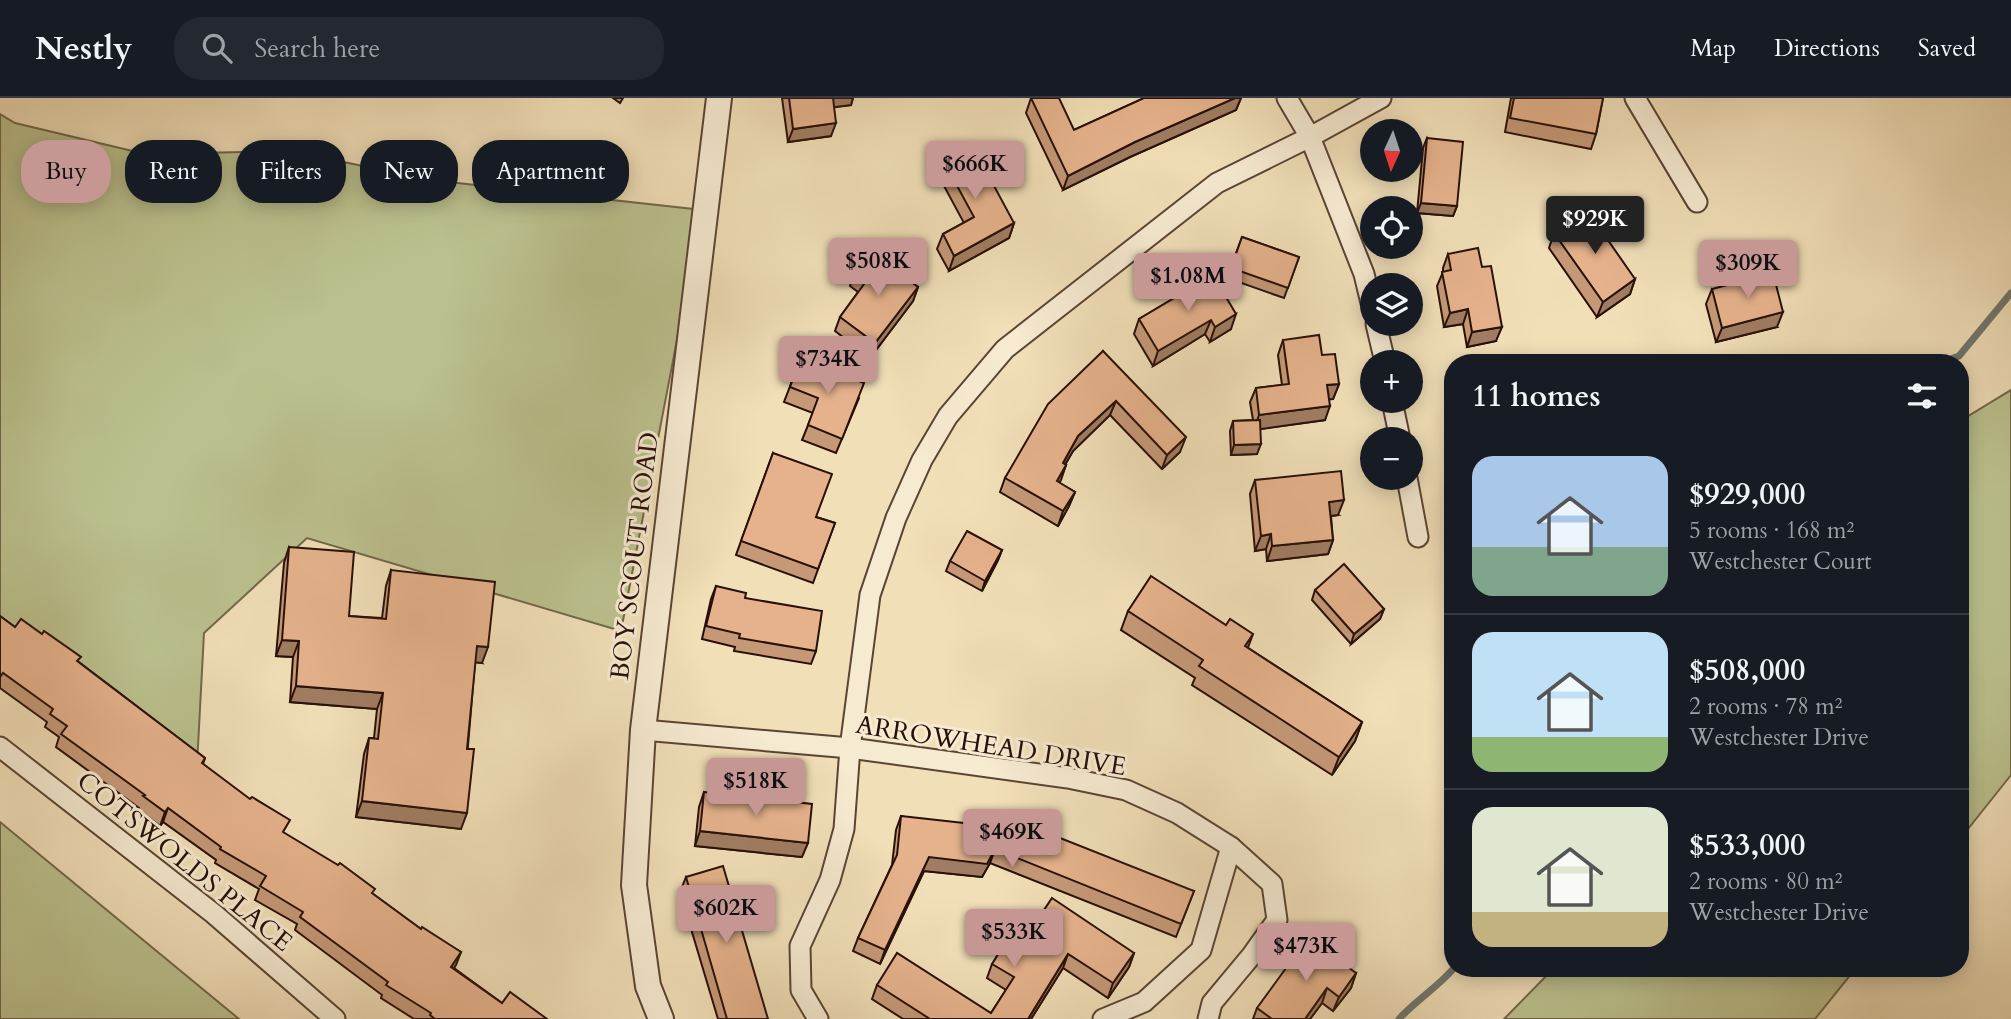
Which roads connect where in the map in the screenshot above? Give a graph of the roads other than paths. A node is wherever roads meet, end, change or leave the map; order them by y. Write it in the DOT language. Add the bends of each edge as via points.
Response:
graph roads {
  1 [pos="719,98"];
  2 [pos="1287,98"];
  3 [pos="1381,98"];
  4 [pos="1635,98"];
  5 [pos="1310,137"];
  6 [pos="1697,202"];
  7 [pos="1364,273"];
  8 [pos="1409,490"];
  9 [pos="1418,537"];
  10 [pos="643,730"];
  11 [pos="0,747"];
  12 [pos="850,748"];
  13 [pos="1231,847"];
  14 [pos="335,1019"];
  15 [pos="662,1019"];
  16 [pos="818,1019"];
  17 [pos="1103,1019"];
  18 [pos="1208,1019"];
  1 -- 10 [label="street, BOY SCOUT ROAD"];
  2 -- 5 [label="street"];
  3 -- 5 [label="street"];
  4 -- 6 [label="street"];
  5 -- 7 [label="street"];
  5 -- 12 [label="street" via="1217,183 1005,349 948,415 896,518 870,595"];
  8 -- 9 [label="street"];
  10 -- 12 [label="street, ARROWHEAD DRIVE"];
  10 -- 15 [label="street, BOY SCOUT ROAD" via="634,885 648,986"];
  11 -- 14 [label="street, COTSWOLDS PLACE" via="214,914"];
  12 -- 13 [label="street, ARROWHEAD DRIVE" via="1126,790 1177,813"];
  12 -- 16 [label="street" via="844,829 830,880 800,946 801,990"];
  13 -- 17 [label="street" via="1201,950 1144,1002"];
  13 -- 18 [label="street, ARROWHEAD DRIVE" via="1272,884 1278,920 1212,1003"];
}
